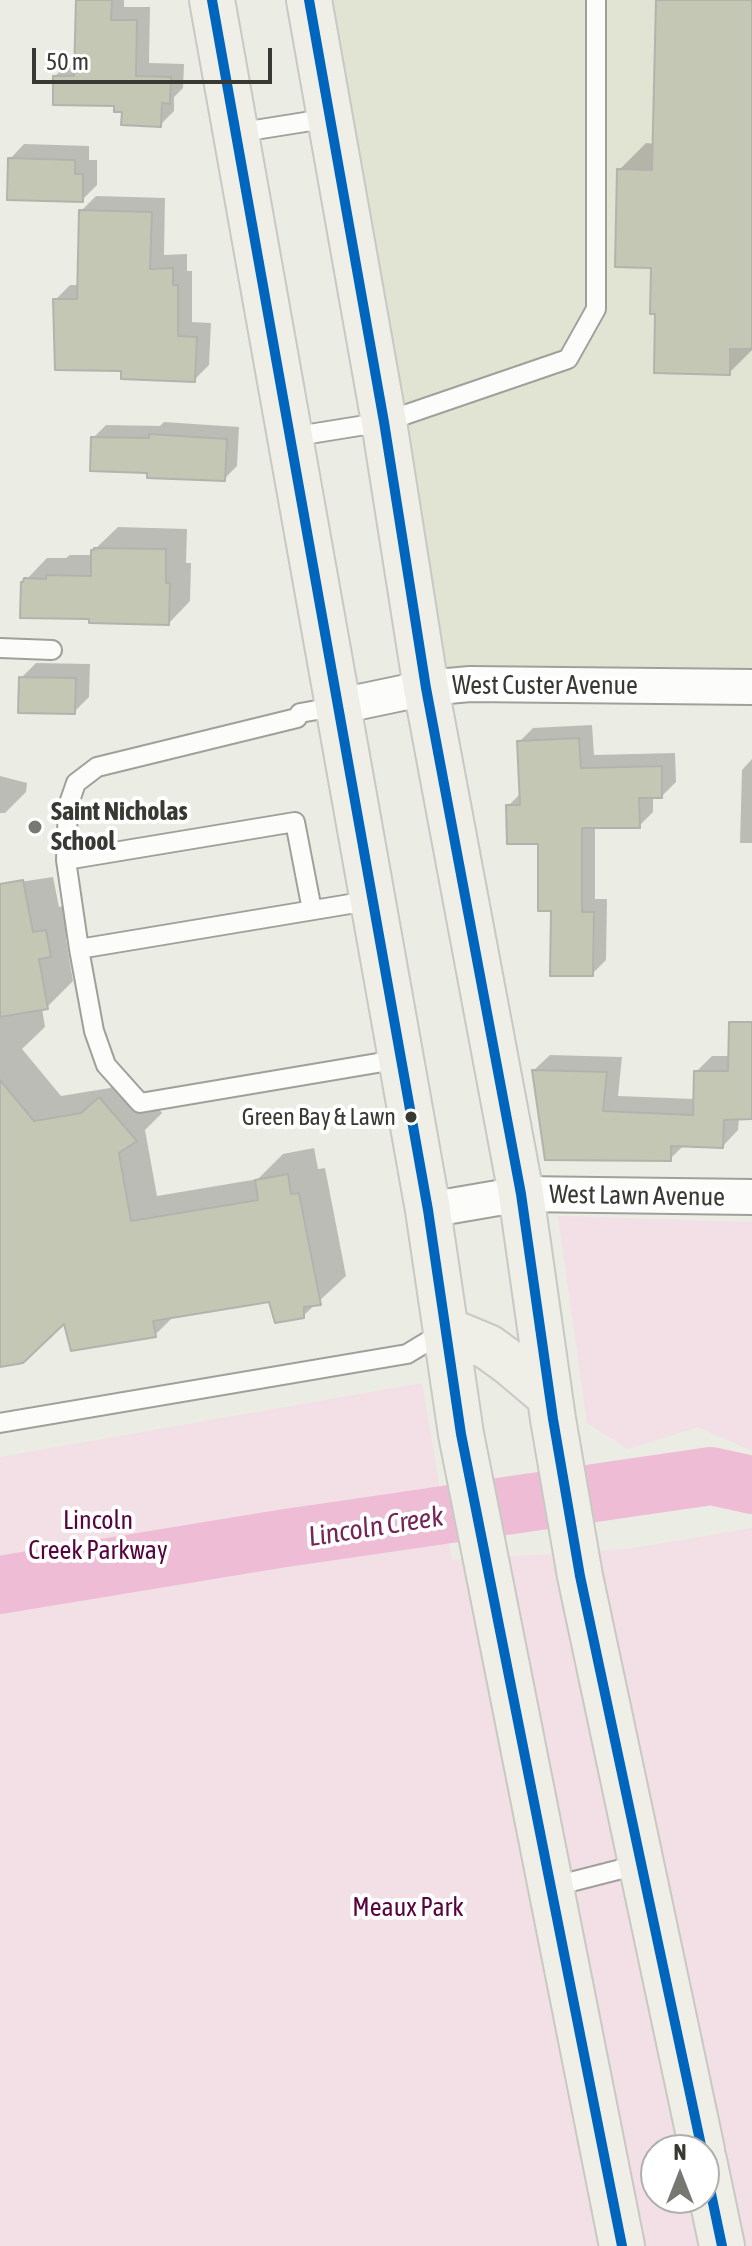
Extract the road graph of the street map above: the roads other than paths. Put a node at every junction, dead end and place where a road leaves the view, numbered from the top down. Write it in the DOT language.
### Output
graph roads {
  1 [pos="212,0"];
  2 [pos="309,0"];
  3 [pos="596,0"];
  4 [pos="330,118"];
  5 [pos="236,133"];
  6 [pos="384,422"];
  7 [pos="291,437"];
  8 [pos="0,648"];
  9 [pos="52,650"];
  10 [pos="752,687"];
  11 [pos="426,688"];
  12 [pos="340,706"];
  13 [pos="66,860"];
  14 [pos="374,900"];
  15 [pos="312,910"];
  16 [pos="79,949"];
  17 [pos="402,1058"];
  18 [pos="521,1194"];
  19 [pos="752,1197"];
  20 [pos="428,1210"];
  21 [pos="447,1330"];
  22 [pos="551,1407"];
  23 [pos="0,1423"];
  24 [pos="641,1864"];
  25 [pos="551,1887"];
  26 [pos="699,2134"];
  27 [pos="715,2214"];
  28 [pos="622,2246"];
  29 [pos="722,2246"];
  1 -- 5 [label="main road"];
  2 -- 4 [label="main road"];
  3 -- 6 [label="lane"];
  4 -- 5 [label="lane"];
  4 -- 6 [label="main road"];
  5 -- 7 [label="main road"];
  6 -- 7 [label="lane"];
  6 -- 11 [label="main road"];
  7 -- 12 [label="main road"];
  8 -- 9 [label="lane"];
  10 -- 11 [label="street, West Custer Avenue"];
  11 -- 12 [label="street, West Custer Avenue"];
  11 -- 18 [label="main road"];
  12 -- 13 [label="lane"];
  12 -- 14 [label="main road"];
  13 -- 15 [label="lane"];
  13 -- 16 [label="lane"];
  14 -- 15 [label="lane"];
  14 -- 17 [label="main road"];
  15 -- 16 [label="lane"];
  16 -- 17 [label="lane"];
  17 -- 20 [label="main road"];
  18 -- 19 [label="street, West Lawn Avenue"];
  18 -- 20 [label="street, West Lawn Avenue"];
  18 -- 22 [label="main road"];
  20 -- 21 [label="main road"];
  21 -- 22 [label="main road"];
  21 -- 23 [label="lane"];
  21 -- 25 [label="main road"];
  22 -- 24 [label="main road"];
  24 -- 25 [label="lane"];
  24 -- 26 [label="main road"];
  25 -- 28 [label="main road"];
  27 -- 29 [label="main road"];
}
